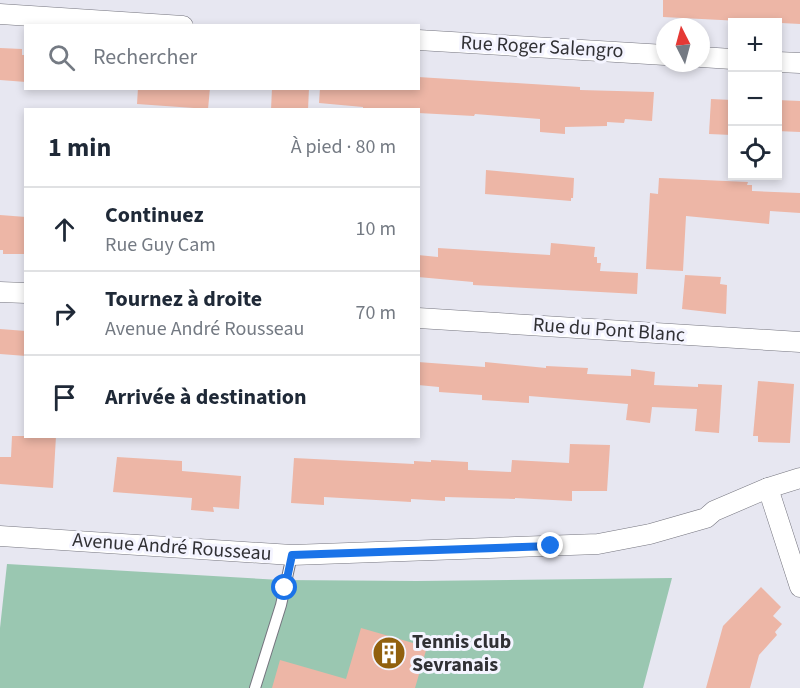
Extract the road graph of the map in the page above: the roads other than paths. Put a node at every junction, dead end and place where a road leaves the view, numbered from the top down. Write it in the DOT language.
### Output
graph roads {
  1 [pos="0,14"];
  2 [pos="152,24"];
  3 [pos="420,40"];
  4 [pos="656,54"];
  5 [pos="710,58"];
  6 [pos="728,59"];
  7 [pos="782,62"];
  8 [pos="800,63"];
  9 [pos="0,292"];
  10 [pos="24,294"];
  11 [pos="420,318"];
  12 [pos="800,342"];
  13 [pos="800,478"];
  14 [pos="768,488"];
  15 [pos="0,536"];
  16 [pos="292,555"];
  17 [pos="800,587"];
  18 [pos="255,688"];
  1 -- 2 [label="street"];
  3 -- 4 [label="street, Rue Roger Salengro"];
  5 -- 6 [label="street"];
  7 -- 8 [label="street"];
  9 -- 10 [label="street"];
  11 -- 12 [label="street, Rue du Pont Blanc"];
  13 -- 14 [label="street, Avenue André Rousseau"];
  14 -- 16 [label="street, Avenue André Rousseau"];
  14 -- 17 [label="street"];
  15 -- 16 [label="street, Avenue André Rousseau"];
  16 -- 18 [label="lane"];
}
